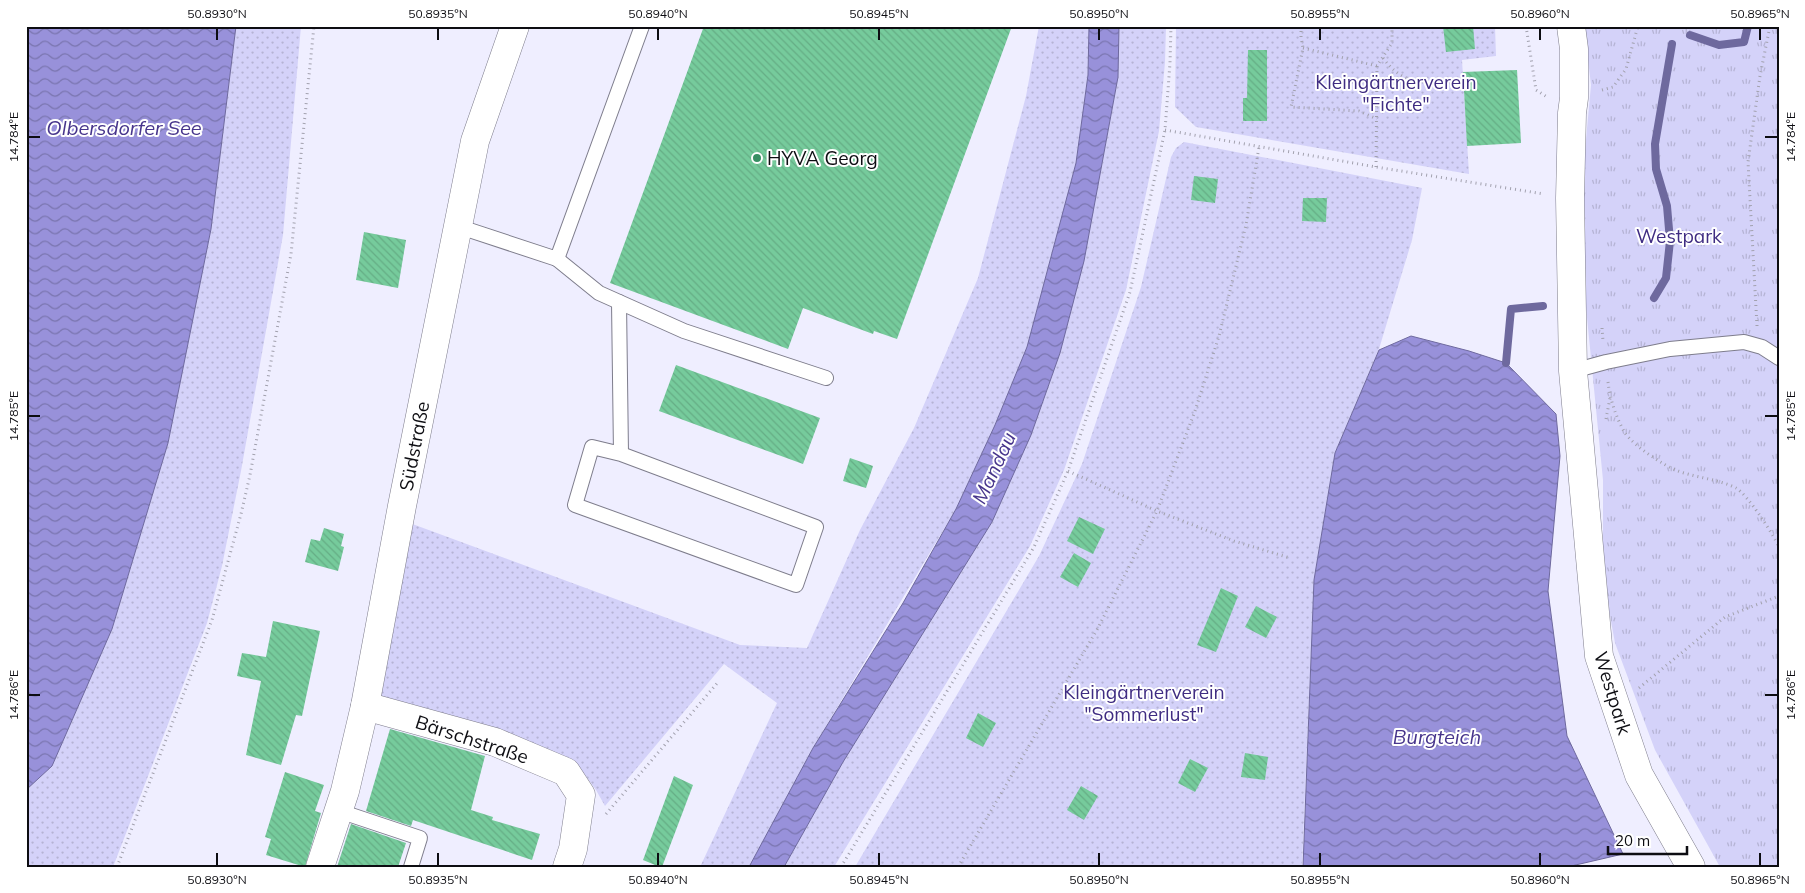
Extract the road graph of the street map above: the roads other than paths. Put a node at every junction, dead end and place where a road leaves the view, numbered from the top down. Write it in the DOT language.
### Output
graph roads {
  1 [pos="515,26"];
  2 [pos="642,26"];
  3 [pos="1571,26"];
  4 [pos="457,226"];
  5 [pos="557,259"];
  6 [pos="618,302"];
  7 [pos="1779,358"];
  8 [pos="1573,371"];
  9 [pos="826,378"];
  10 [pos="621,454"];
  11 [pos="366,706"];
  12 [pos="339,811"];
  13 [pos="320,867"];
  14 [pos="411,867"];
  15 [pos="567,867"];
  16 [pos="1691,867"];
  1 -- 4 [label="street, Südstraße"];
  2 -- 5 [label="lane"];
  3 -- 8 [label="street, Westpark"];
  4 -- 5 [label="lane"];
  4 -- 11 [label="street, Südstraße"];
  5 -- 6 [label="lane"];
  6 -- 9 [label="lane"];
  6 -- 10 [label="lane"];
  7 -- 8 [label="lane"];
  8 -- 16 [label="street, Westpark"];
  10 -- 10 [label="lane"];
  11 -- 12 [label="street, Südstraße"];
  11 -- 15 [label="street, Bärschstraße"];
  12 -- 13 [label="street, Südstraße"];
  12 -- 14 [label="lane"];
}
